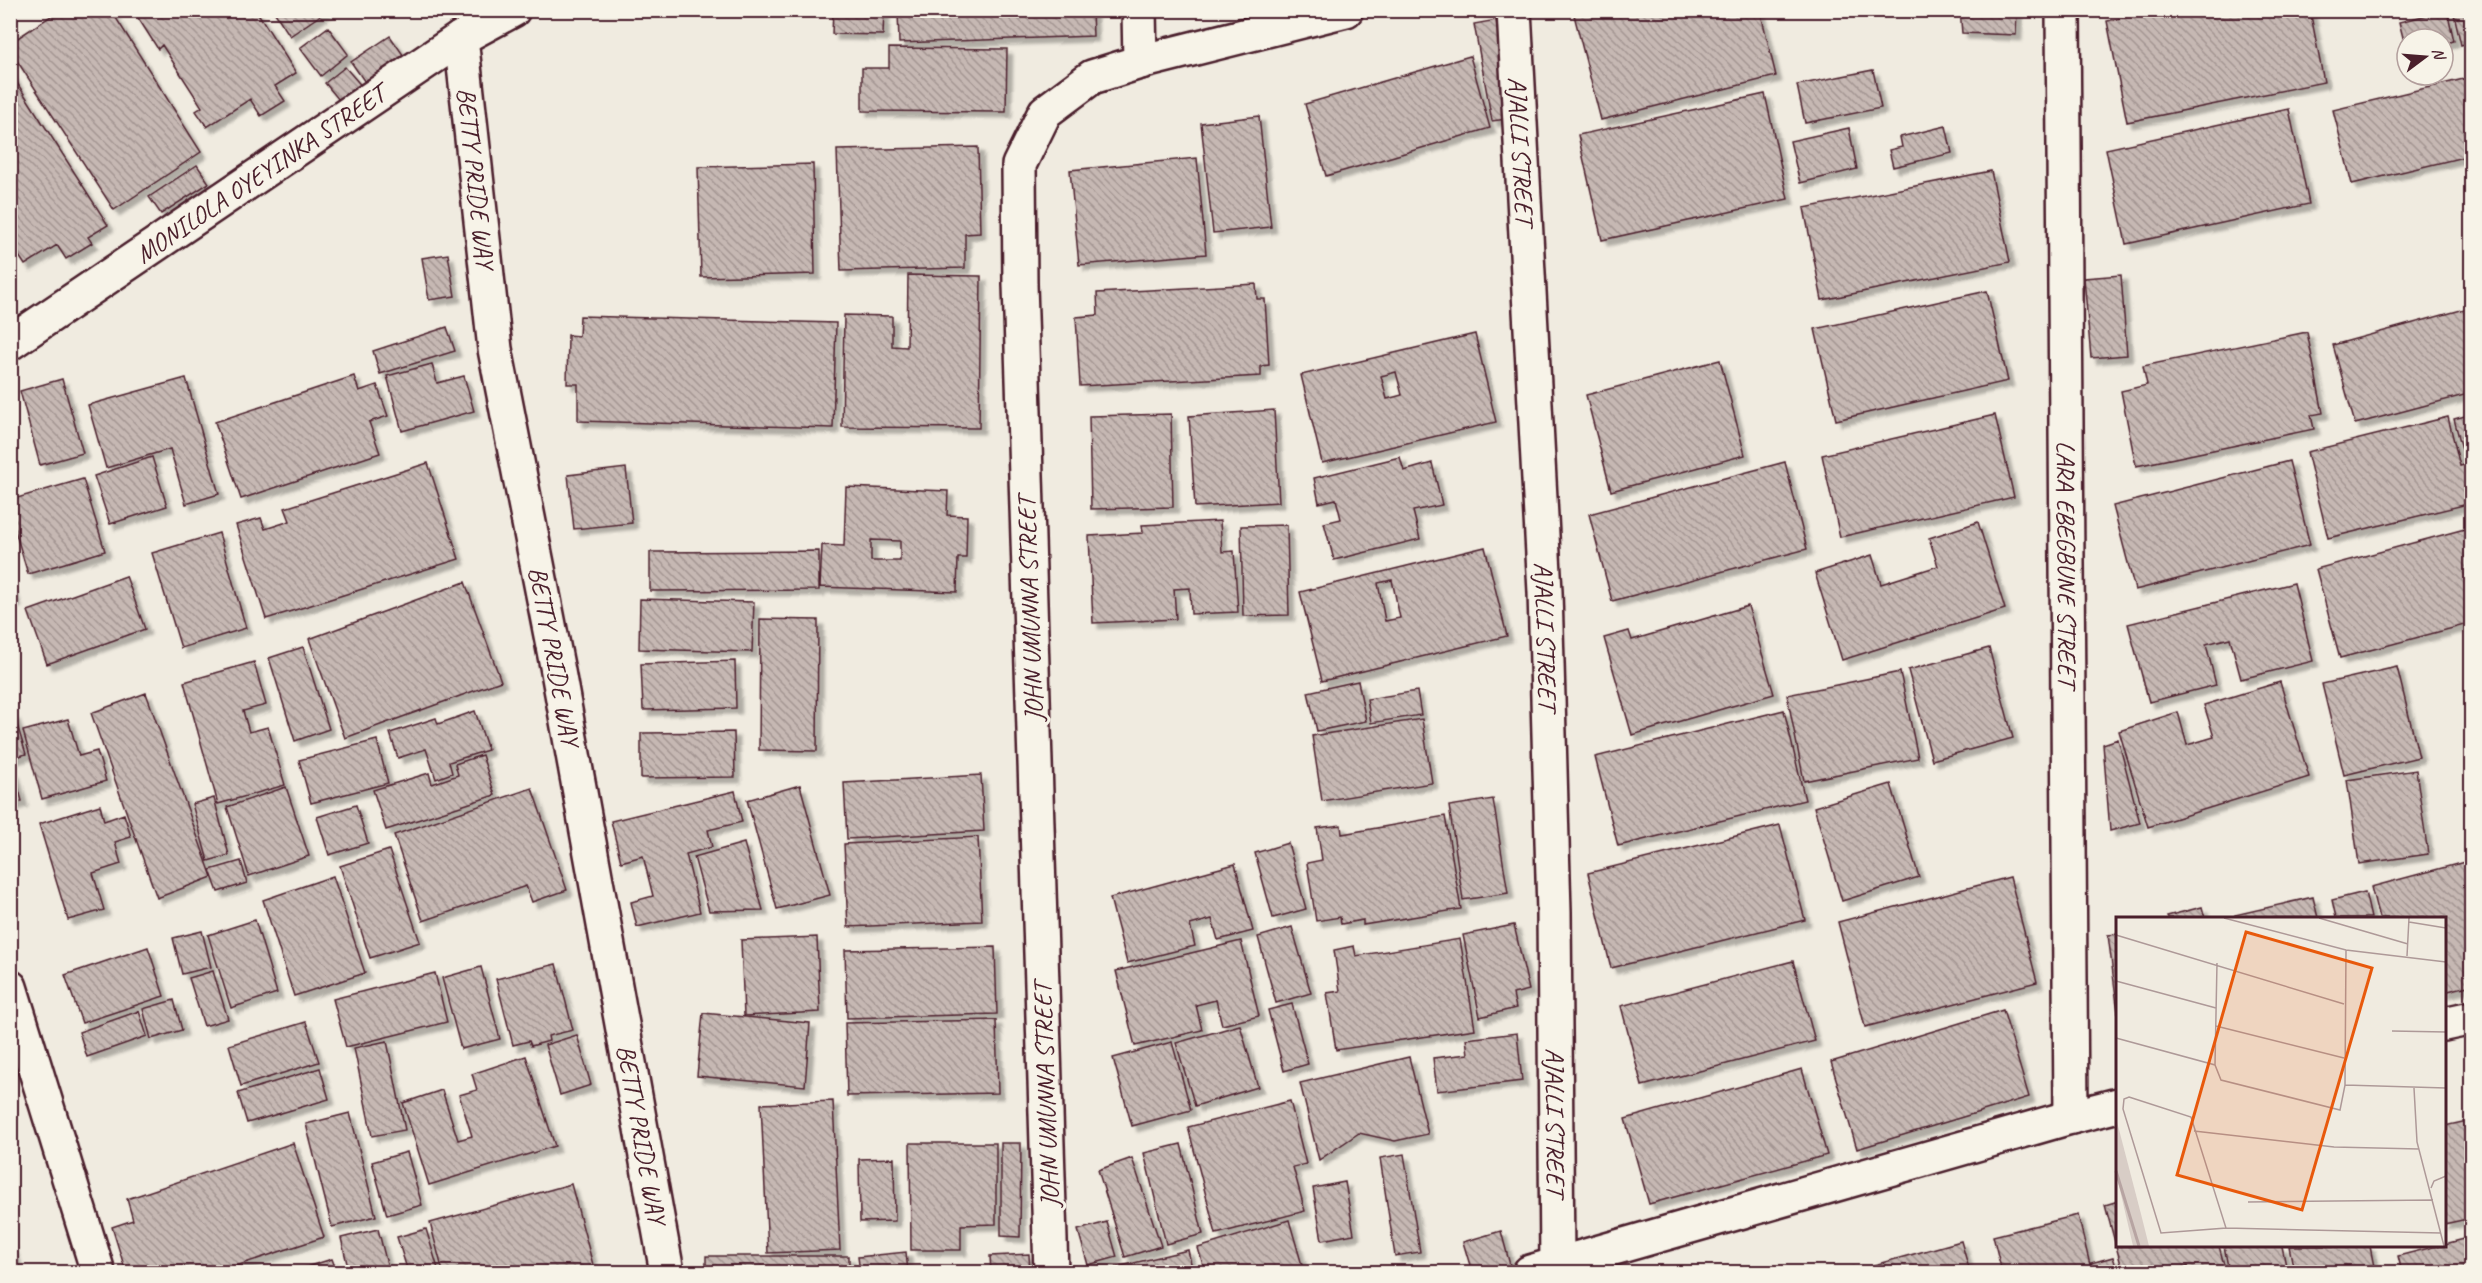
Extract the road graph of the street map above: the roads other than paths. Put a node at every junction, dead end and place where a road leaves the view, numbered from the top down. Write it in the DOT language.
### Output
graph roads {
  1 [pos="513,10"];
  2 [pos="1139,10"];
  3 [pos="1346,10"];
  4 [pos="1514,10"];
  5 [pos="2062,10"];
  6 [pos="461,38"];
  7 [pos="1140,62"];
  8 [pos="10,343"];
  9 [pos="10,987"];
  10 [pos="2472,1018"];
  11 [pos="2446,1024"];
  12 [pos="2116,1105"];
  13 [pos="2071,1116"];
  14 [pos="1544,1268"];
  15 [pos="98,1272"];
  16 [pos="667,1272"];
  17 [pos="1051,1272"];
  1 -- 6 [label="street, MONILOLA OYEYINKA STREET"];
  2 -- 7 [label="street"];
  3 -- 7 [label="street, JOHN UMUNNA STREET"];
  4 -- 14 [label="street, AJALLI STREET"];
  5 -- 13 [label="street, LARA EBEGBUNE STREET"];
  6 -- 8 [label="street, MONILOLA OYEYINKA STREET"];
  6 -- 16 [label="street, BETTY PRIDE WAY"];
  7 -- 17 [label="street, JOHN UMUNNA STREET"];
  9 -- 15 [label="street"];
  10 -- 11 [label="street"];
  12 -- 13 [label="street"];
  13 -- 14 [label="street"];
}
